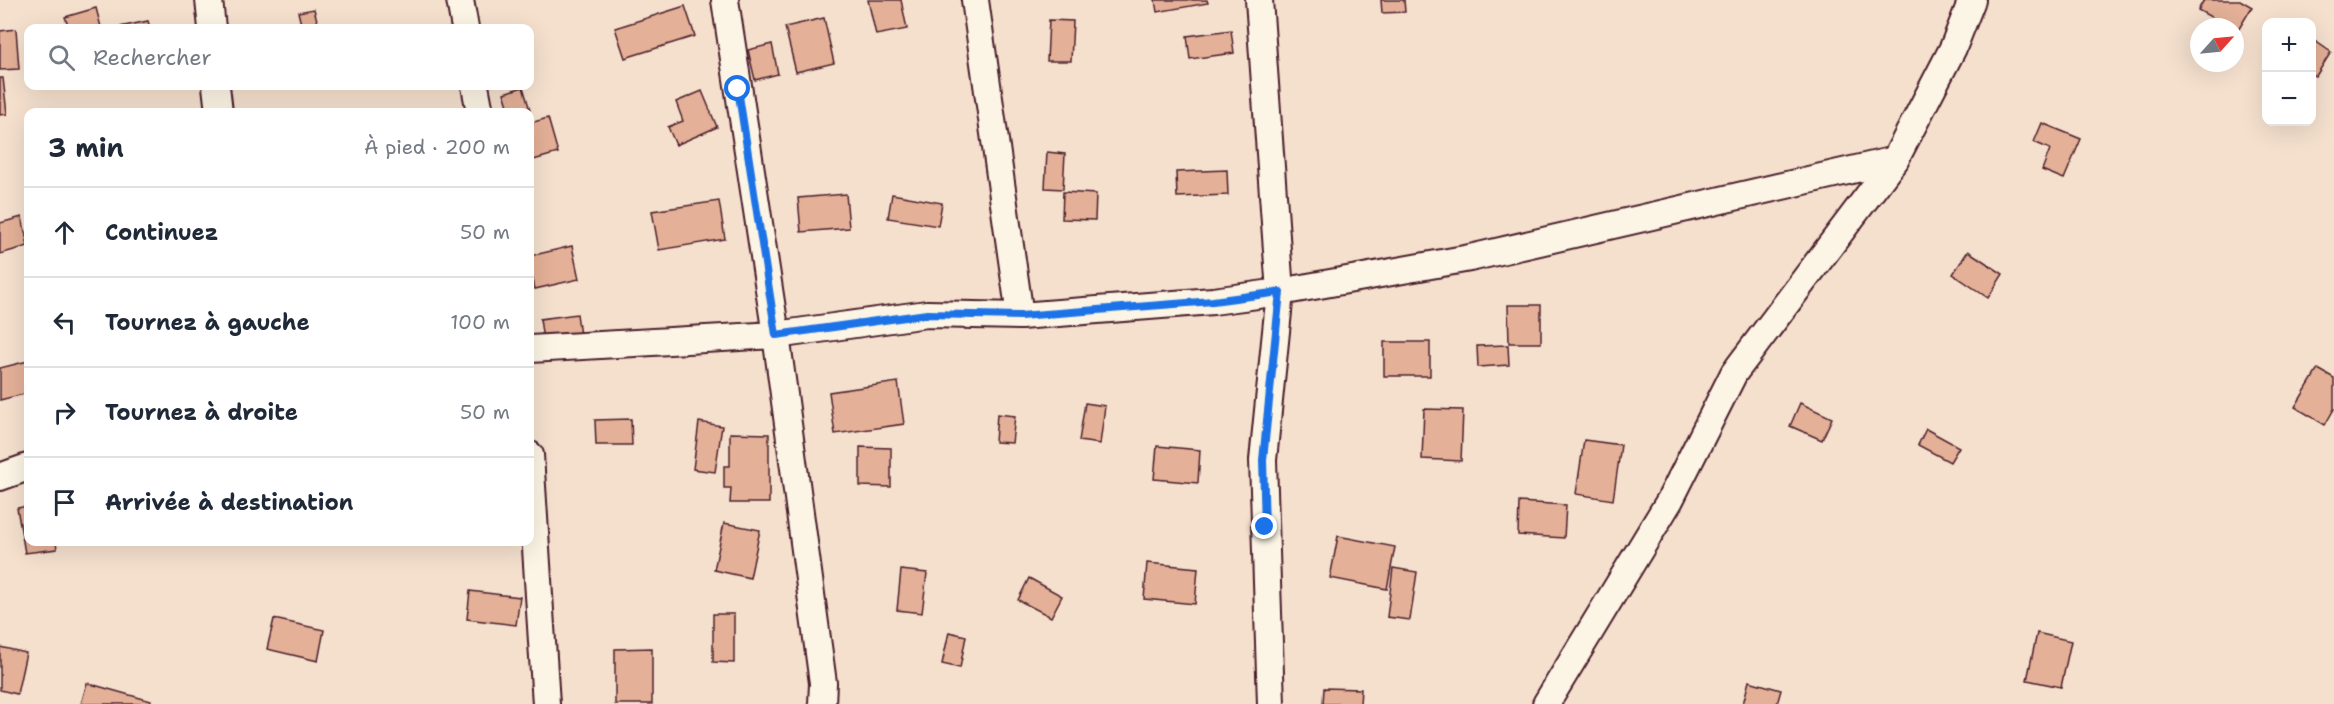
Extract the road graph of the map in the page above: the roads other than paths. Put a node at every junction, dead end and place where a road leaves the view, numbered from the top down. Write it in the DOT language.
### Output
graph roads {
  1 [pos="209,0"];
  2 [pos="460,0"];
  3 [pos="725,0"];
  4 [pos="975,0"];
  5 [pos="1259,0"];
  6 [pos="1972,0"];
  7 [pos="212,24"];
  8 [pos="464,24"];
  9 [pos="216,90"];
  10 [pos="476,90"];
  11 [pos="219,108"];
  12 [pos="479,108"];
  13 [pos="1895,160"];
  14 [pos="1280,292"];
  15 [pos="1020,316"];
  16 [pos="776,335"];
  17 [pos="534,349"];
  18 [pos="24,469"];
  19 [pos="0,477"];
  20 [pos="534,517"];
  21 [pos="546,704"];
  22 [pos="822,704"];
  23 [pos="1271,704"];
  24 [pos="1546,704"];
  1 -- 7 [label="street"];
  2 -- 8 [label="street"];
  3 -- 16 [label="street"];
  4 -- 15 [label="street"];
  5 -- 14 [label="street"];
  6 -- 13 [label="street"];
  9 -- 11 [label="street"];
  10 -- 12 [label="street"];
  13 -- 14 [label="street"];
  13 -- 24 [label="street"];
  14 -- 15 [label="street"];
  14 -- 23 [label="street"];
  15 -- 16 [label="street"];
  16 -- 17 [label="street"];
  16 -- 22 [label="street"];
  18 -- 19 [label="street"];
  20 -- 21 [label="street"];
}
